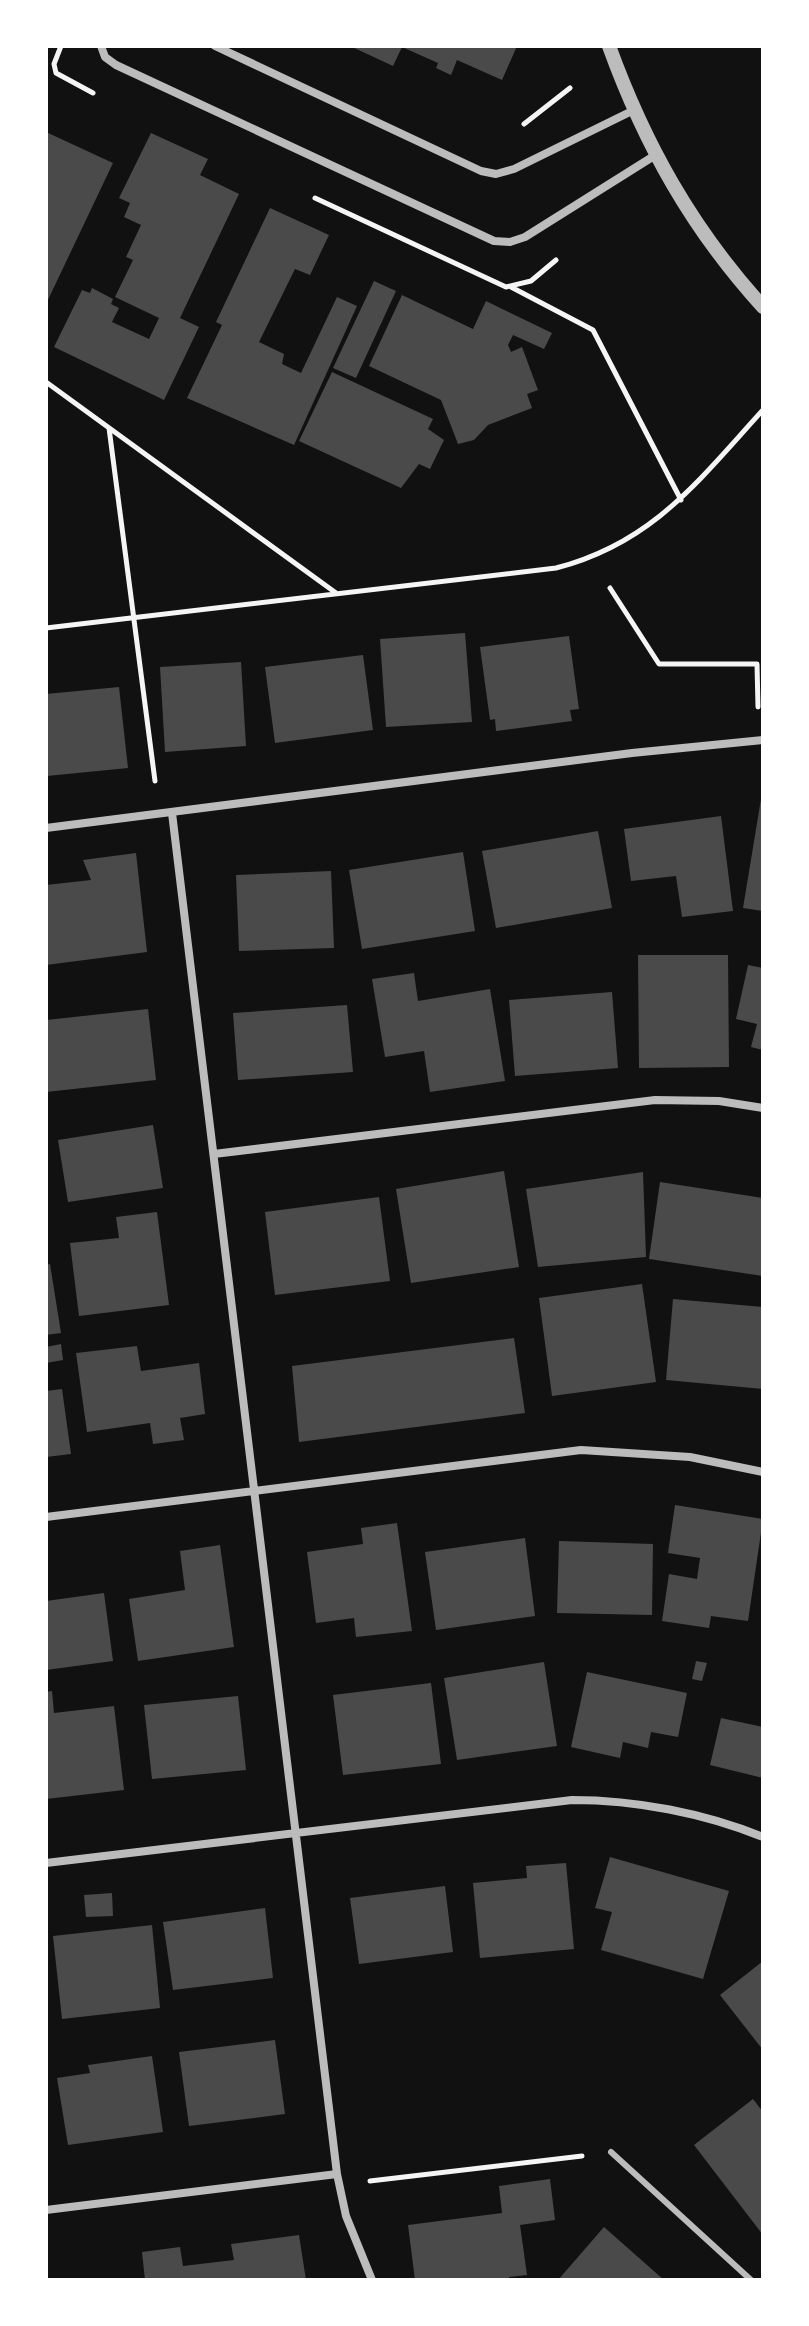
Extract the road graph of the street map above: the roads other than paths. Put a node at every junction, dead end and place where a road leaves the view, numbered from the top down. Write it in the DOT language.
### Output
graph roads {
  1 [pos="101,46"];
  2 [pos="215,46"];
  3 [pos="609,46"];
  4 [pos="632,111"];
  5 [pos="654,156"];
  6 [pos="763,307"];
  7 [pos="763,740"];
  8 [pos="172,813"];
  9 [pos="46,828"];
  10 [pos="763,1108"];
  11 [pos="214,1154"];
  12 [pos="763,1472"];
  13 [pos="255,1492"];
  14 [pos="46,1517"];
  15 [pos="298,1833"];
  16 [pos="763,1837"];
  17 [pos="46,1863"];
  18 [pos="611,2152"];
  19 [pos="337,2174"];
  20 [pos="46,2210"];
  21 [pos="372,2280"];
  22 [pos="751,2280"];
  1 -- 5 [label="street"];
  2 -- 4 [label="street"];
  3 -- 4 [label="street"];
  4 -- 5 [label="street"];
  5 -- 6 [label="street"];
  7 -- 8 [label="street"];
  8 -- 9 [label="street"];
  8 -- 11 [label="street"];
  10 -- 11 [label="street"];
  11 -- 13 [label="street"];
  12 -- 13 [label="street"];
  13 -- 14 [label="street"];
  13 -- 15 [label="street"];
  15 -- 16 [label="street"];
  15 -- 17 [label="street"];
  15 -- 19 [label="street"];
  18 -- 22 [label="lane"];
  19 -- 20 [label="street"];
  19 -- 21 [label="street"];
}
